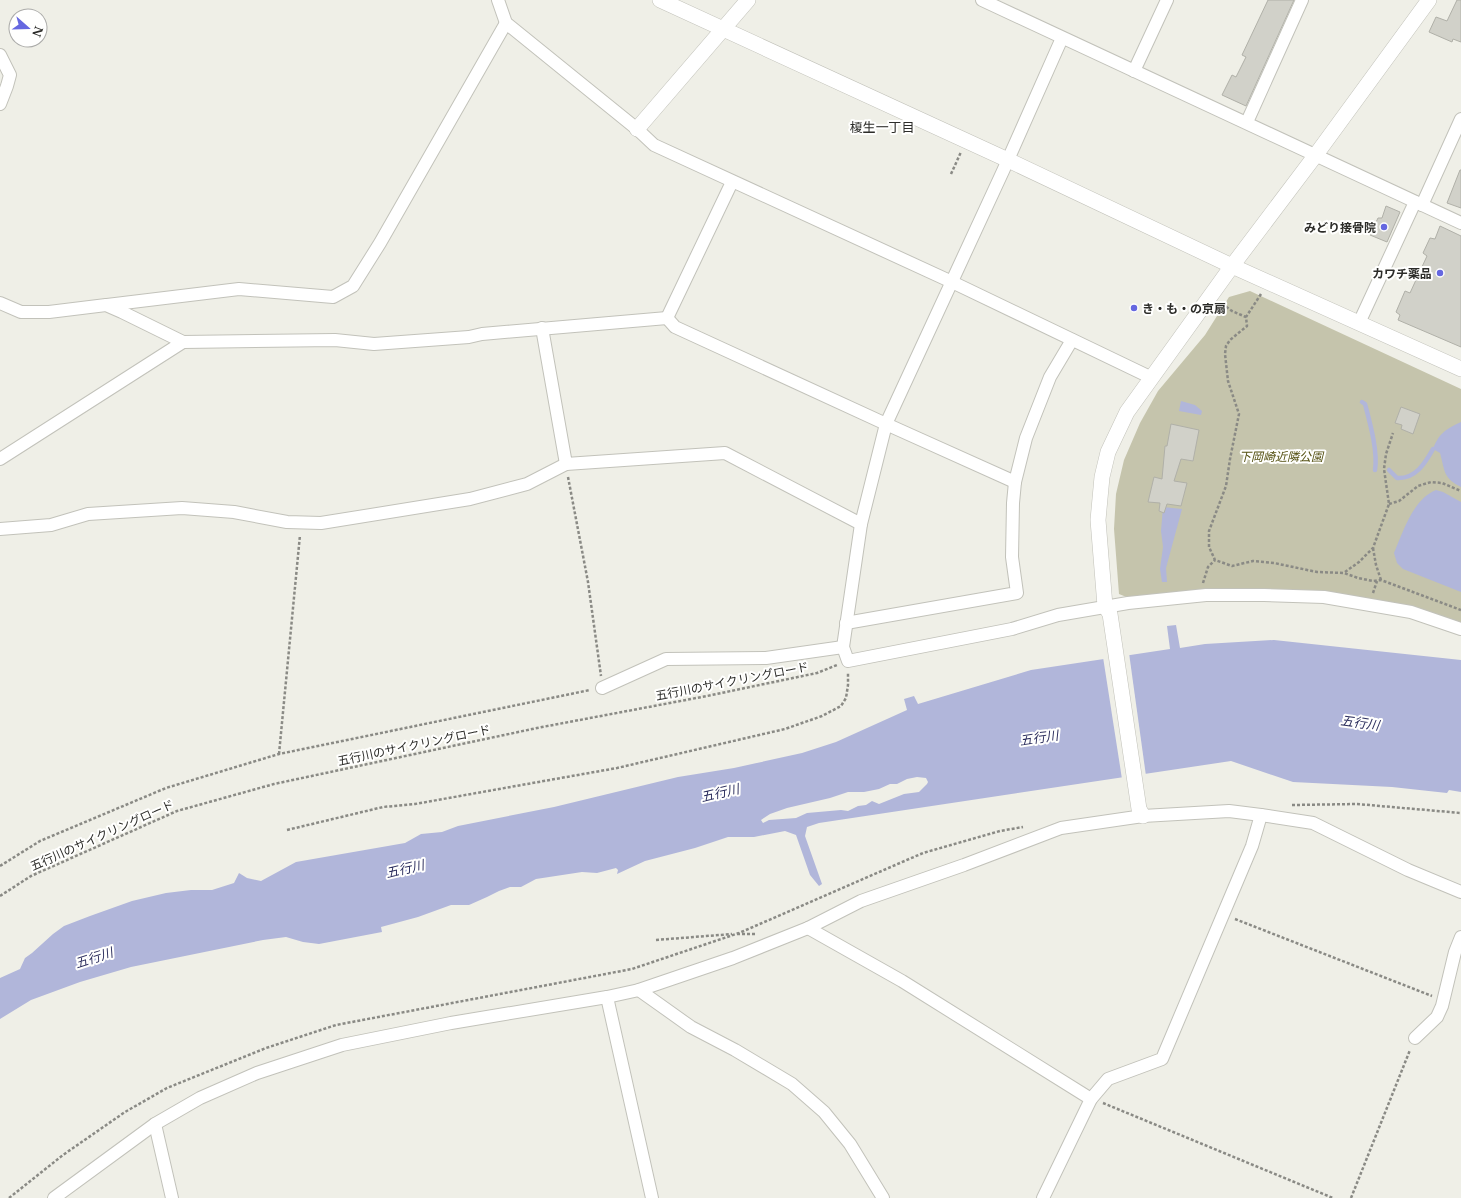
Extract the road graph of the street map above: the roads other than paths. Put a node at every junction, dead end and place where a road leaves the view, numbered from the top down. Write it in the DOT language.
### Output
graph roads {
  1 [pos="498,0"];
  2 [pos="660,0"];
  3 [pos="748,0"];
  4 [pos="982,0"];
  5 [pos="1167,0"];
  6 [pos="1302,0"];
  7 [pos="1429,0"];
  8 [pos="1003,4"];
  9 [pos="506,23"];
  10 [pos="723,30"];
  11 [pos="1062,38"];
  12 [pos="0,55"];
  13 [pos="1134,71"];
  14 [pos="0,104"];
  15 [pos="1461,119"];
  16 [pos="1246,122"];
  17 [pos="637,129"];
  18 [pos="1315,156"];
  19 [pos="1008,160"];
  20 [pos="732,182"];
  21 [pos="1418,203"];
  22 [pos="1461,223"];
  23 [pos="1232,266"];
  24 [pos="952,282"];
  25 [pos="0,303"];
  26 [pos="106,305"];
  27 [pos="668,318"];
  28 [pos="1359,323"];
  29 [pos="542,328"];
  30 [pos="1072,340"];
  31 [pos="183,342"];
  32 [pos="1461,369"];
  33 [pos="1152,378"];
  34 [pos="886,424"];
  35 [pos="0,459"];
  36 [pos="566,464"];
  37 [pos="1016,482"];
  38 [pos="861,524"];
  39 [pos="0,529"];
  40 [pos="1107,610"];
  41 [pos="846,622"];
  42 [pos="1461,629"];
  43 [pos="843,646"];
  44 [pos="602,688"];
  45 [pos="1141,813"];
  46 [pos="1261,815"];
  47 [pos="1461,892"];
  48 [pos="808,928"];
  49 [pos="1461,937"];
  50 [pos="639,990"];
  51 [pos="607,997"];
  52 [pos="1415,1038"];
  53 [pos="1091,1099"];
  54 [pos="155,1124"];
  55 [pos="54,1198"];
  56 [pos="172,1198"];
  57 [pos="652,1198"];
  58 [pos="883,1198"];
  59 [pos="1043,1198"];
  1 -- 9 [label="street"];
  2 -- 10 [label="street"];
  3 -- 10 [label="street"];
  4 -- 8 [label="street"];
  5 -- 13 [label="street"];
  6 -- 16 [label="street"];
  7 -- 18 [label="street"];
  8 -- 11 [label="street"];
  9 -- 17 [label="street"];
  9 -- 26 [label="street"];
  10 -- 17 [label="street"];
  10 -- 19 [label="street"];
  11 -- 13 [label="street"];
  11 -- 19 [label="street"];
  12 -- 14 [label="street"];
  13 -- 16 [label="street"];
  15 -- 21 [label="street"];
  16 -- 18 [label="street"];
  17 -- 20 [label="street"];
  18 -- 21 [label="street"];
  18 -- 23 [label="street"];
  19 -- 23 [label="street"];
  19 -- 24 [label="street"];
  20 -- 24 [label="street"];
  20 -- 27 [label="street"];
  21 -- 22 [label="street"];
  21 -- 28 [label="street"];
  23 -- 28 [label="street"];
  23 -- 33 [label="street"];
  24 -- 30 [label="street"];
  24 -- 34 [label="street"];
  25 -- 26 [label="street"];
  26 -- 31 [label="street"];
  27 -- 29 [label="street"];
  27 -- 34 [label="street"];
  28 -- 32 [label="street"];
  29 -- 31 [label="street"];
  29 -- 36 [label="street"];
  30 -- 33 [label="street"];
  30 -- 37 [label="street"];
  31 -- 35 [label="street"];
  33 -- 40 [label="street"];
  34 -- 37 [label="street"];
  34 -- 38 [label="street"];
  36 -- 38 [label="street"];
  36 -- 39 [label="street"];
  37 -- 41 [label="street"];
  38 -- 41 [label="street"];
  40 -- 42 [label="street"];
  40 -- 43 [label="street"];
  40 -- 45 [label="street"];
  41 -- 43 [label="street"];
  43 -- 44 [label="street"];
  45 -- 46 [label="street"];
  45 -- 48 [label="street"];
  46 -- 47 [label="street"];
  46 -- 53 [label="street"];
  48 -- 50 [label="street"];
  48 -- 53 [label="street"];
  49 -- 52 [label="street"];
  50 -- 51 [label="street"];
  50 -- 58 [label="street"];
  51 -- 54 [label="street"];
  51 -- 57 [label="street"];
  53 -- 59 [label="street"];
  54 -- 55 [label="street"];
  54 -- 56 [label="street"];
}
